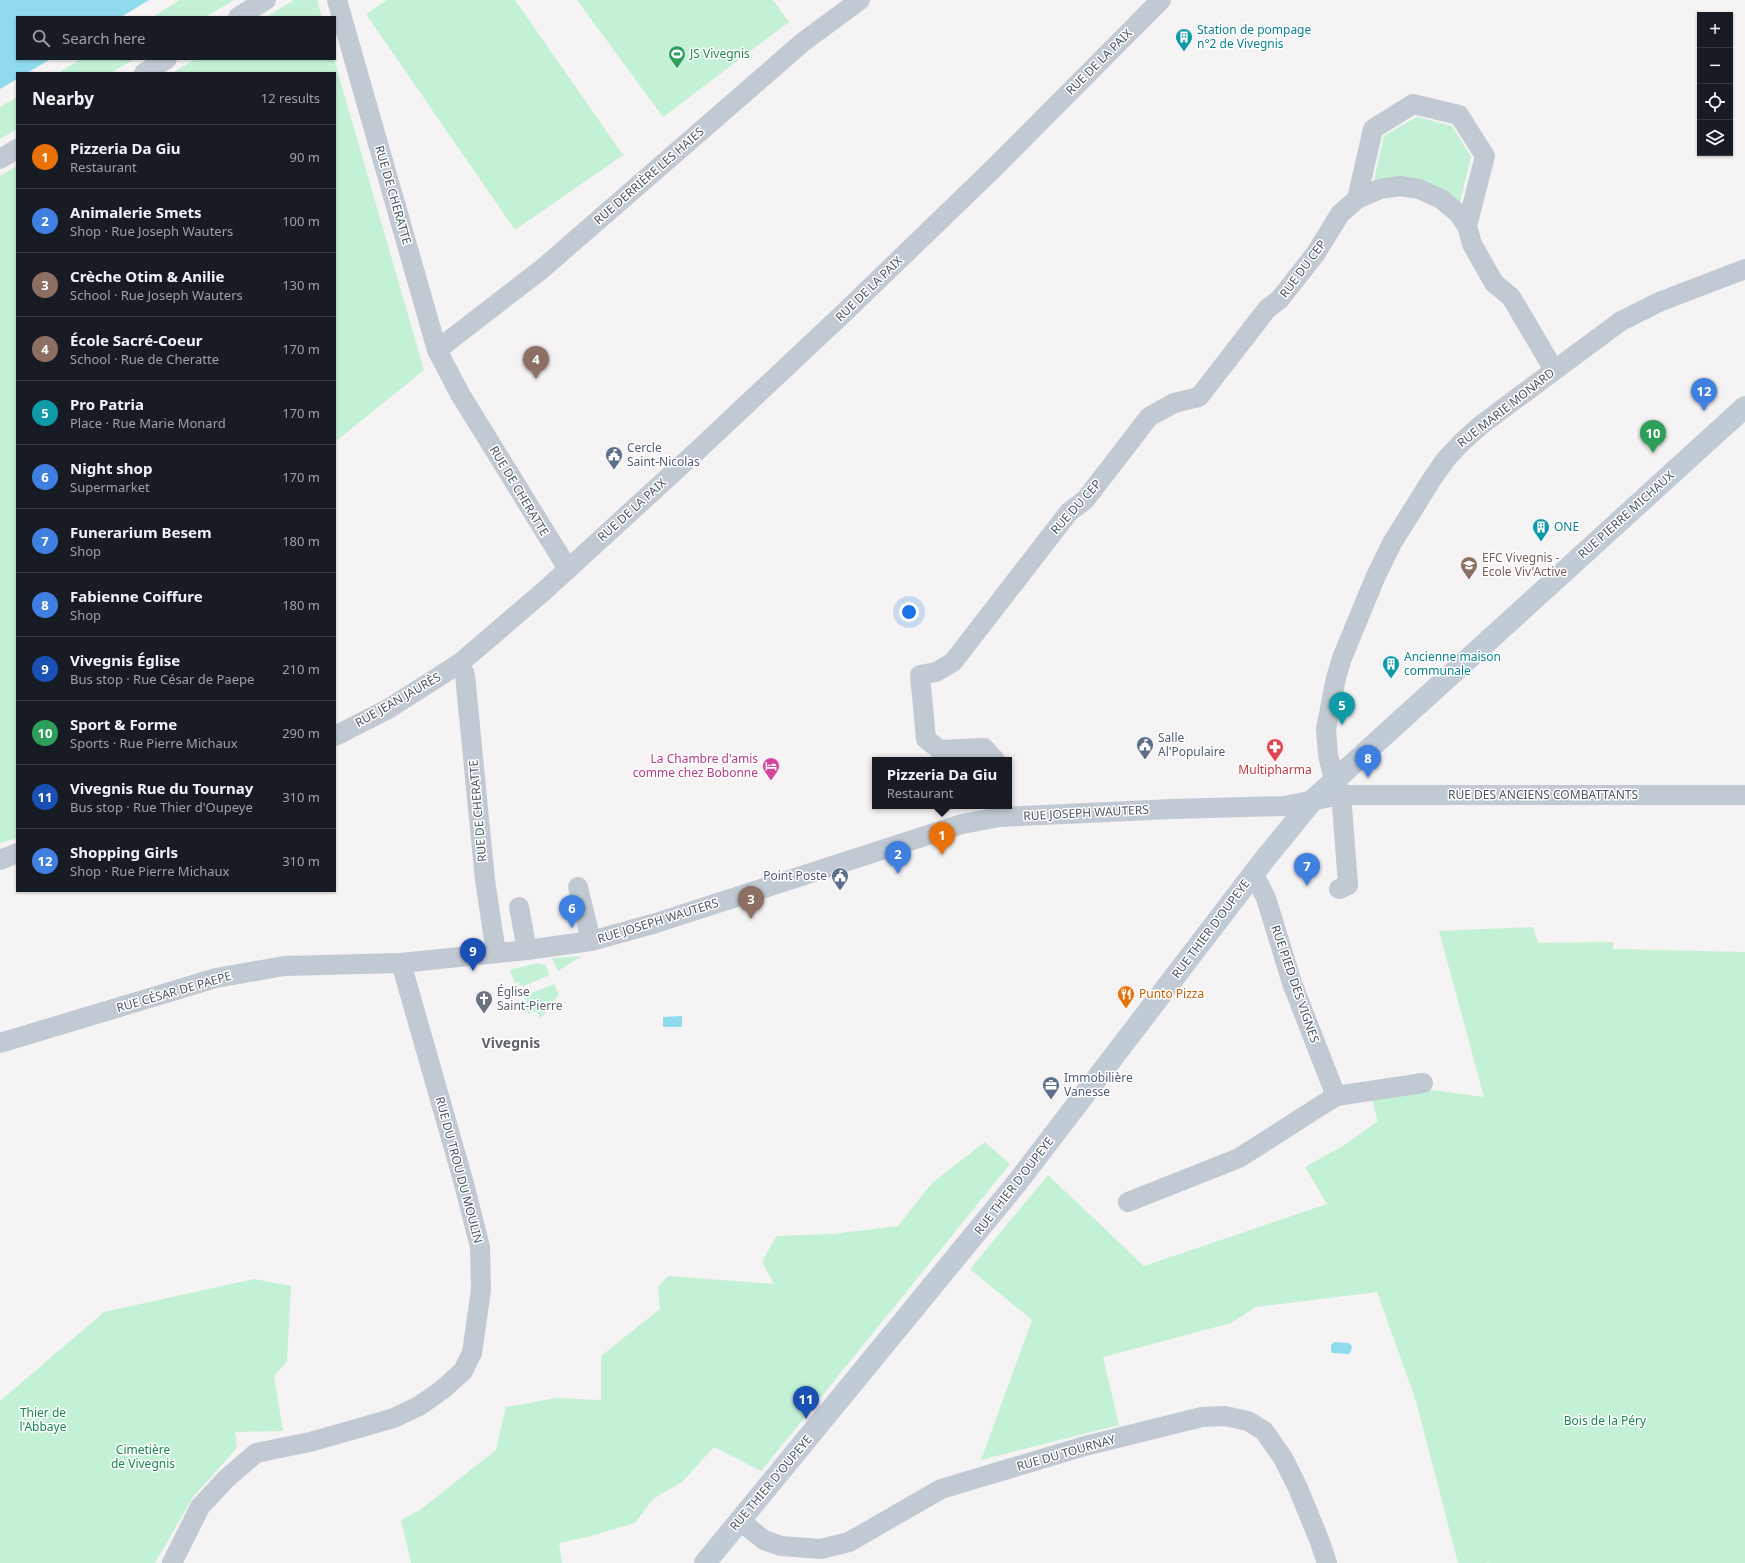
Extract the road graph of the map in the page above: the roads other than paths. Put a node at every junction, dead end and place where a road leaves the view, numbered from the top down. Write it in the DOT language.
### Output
graph roads {
  1 [pos="266,0"];
  2 [pos="337,0"];
  3 [pos="860,0"];
  4 [pos="1161,0"];
  5 [pos="240,16"];
  6 [pos="166,60"];
  7 [pos="146,72"];
  8 [pos="16,150"];
  9 [pos="0,159"];
  10 [pos="1356,199"];
  11 [pos="1467,226"];
  12 [pos="1745,269"];
  13 [pos="437,350"];
  14 [pos="1554,370"];
  15 [pos="1745,407"];
  16 [pos="568,569"];
  17 [pos="460,663"];
  18 [pos="336,735"];
  19 [pos="992,757"];
  20 [pos="1338,787"];
  21 [pos="1745,795"];
  22 [pos="1312,800"];
  23 [pos="1000,812"];
  24 [pos="16,853"];
  25 [pos="0,860"];
  26 [pos="1254,873"];
  27 [pos="578,887"];
  28 [pos="1339,889"];
  29 [pos="519,907"];
  30 [pos="591,941"];
  31 [pos="527,950"];
  32 [pos="496,953"];
  33 [pos="401,963"];
  34 [pos="0,1043"];
  35 [pos="1423,1082"];
  36 [pos="1336,1096"];
  37 [pos="1128,1202"];
  38 [pos="740,1521"];
  39 [pos="172,1563"];
  40 [pos="705,1563"];
  41 [pos="1327,1563"];
  1 -- 5 [label="street"];
  2 -- 13 [label="street, RUE DE CHERATTE"];
  3 -- 13 [label="street, RUE DERRIÈRE LES HAIES"];
  4 -- 16 [label="street, RUE DE LA PAIX"];
  6 -- 7 [label="street"];
  8 -- 9 [label="street"];
  10 -- 11 [label="street, RUE DU CEP"];
  10 -- 11 [label="street"];
  10 -- 19 [label="street, RUE DU CEP"];
  11 -- 14 [label="street, RUE DU CEP"];
  12 -- 14 [label="street, RUE MARIE MONARD"];
  13 -- 16 [label="street, RUE DE CHERATTE"];
  14 -- 20 [label="street, RUE MARIE MONARD"];
  15 -- 20 [label="main road, RUE PIERRE MICHAUX"];
  16 -- 17 [label="street"];
  17 -- 18 [label="street, RUE JEAN JAURÈS"];
  17 -- 32 [label="street, RUE DE CHERATTE"];
  20 -- 21 [label="street, RUE DES ANCIENS COMBATTANTS"];
  20 -- 22 [label="main road, RUE PIERRE MICHAUX"];
  20 -- 28 [label="street"];
  22 -- 23 [label="street, RUE JOSEPH WAUTERS"];
  22 -- 26 [label="main road, RUE THIER D'OUPEYE"];
  23 -- 30 [label="street, RUE JOSEPH WAUTERS"];
  24 -- 25 [label="street"];
  26 -- 36 [label="street, RUE PIED DES VIGNES"];
  26 -- 38 [label="main road, RUE THIER D'OUPEYE"];
  27 -- 30 [label="street"];
  29 -- 31 [label="street"];
  30 -- 31 [label="street, RUE JOSEPH WAUTERS"];
  31 -- 32 [label="street, RUE JOSEPH WAUTERS"];
  32 -- 33 [label="street, RUE CÉSAR DE PAEPE"];
  33 -- 34 [label="street, RUE CÉSAR DE PAEPE"];
  33 -- 39 [label="street, RUE DU TROU DU MOULIN"];
  35 -- 36 [label="street"];
  36 -- 37 [label="street"];
  38 -- 40 [label="main road, RUE THIER D'OUPEYE"];
  38 -- 41 [label="street, RUE DU TOURNAY"];
}
